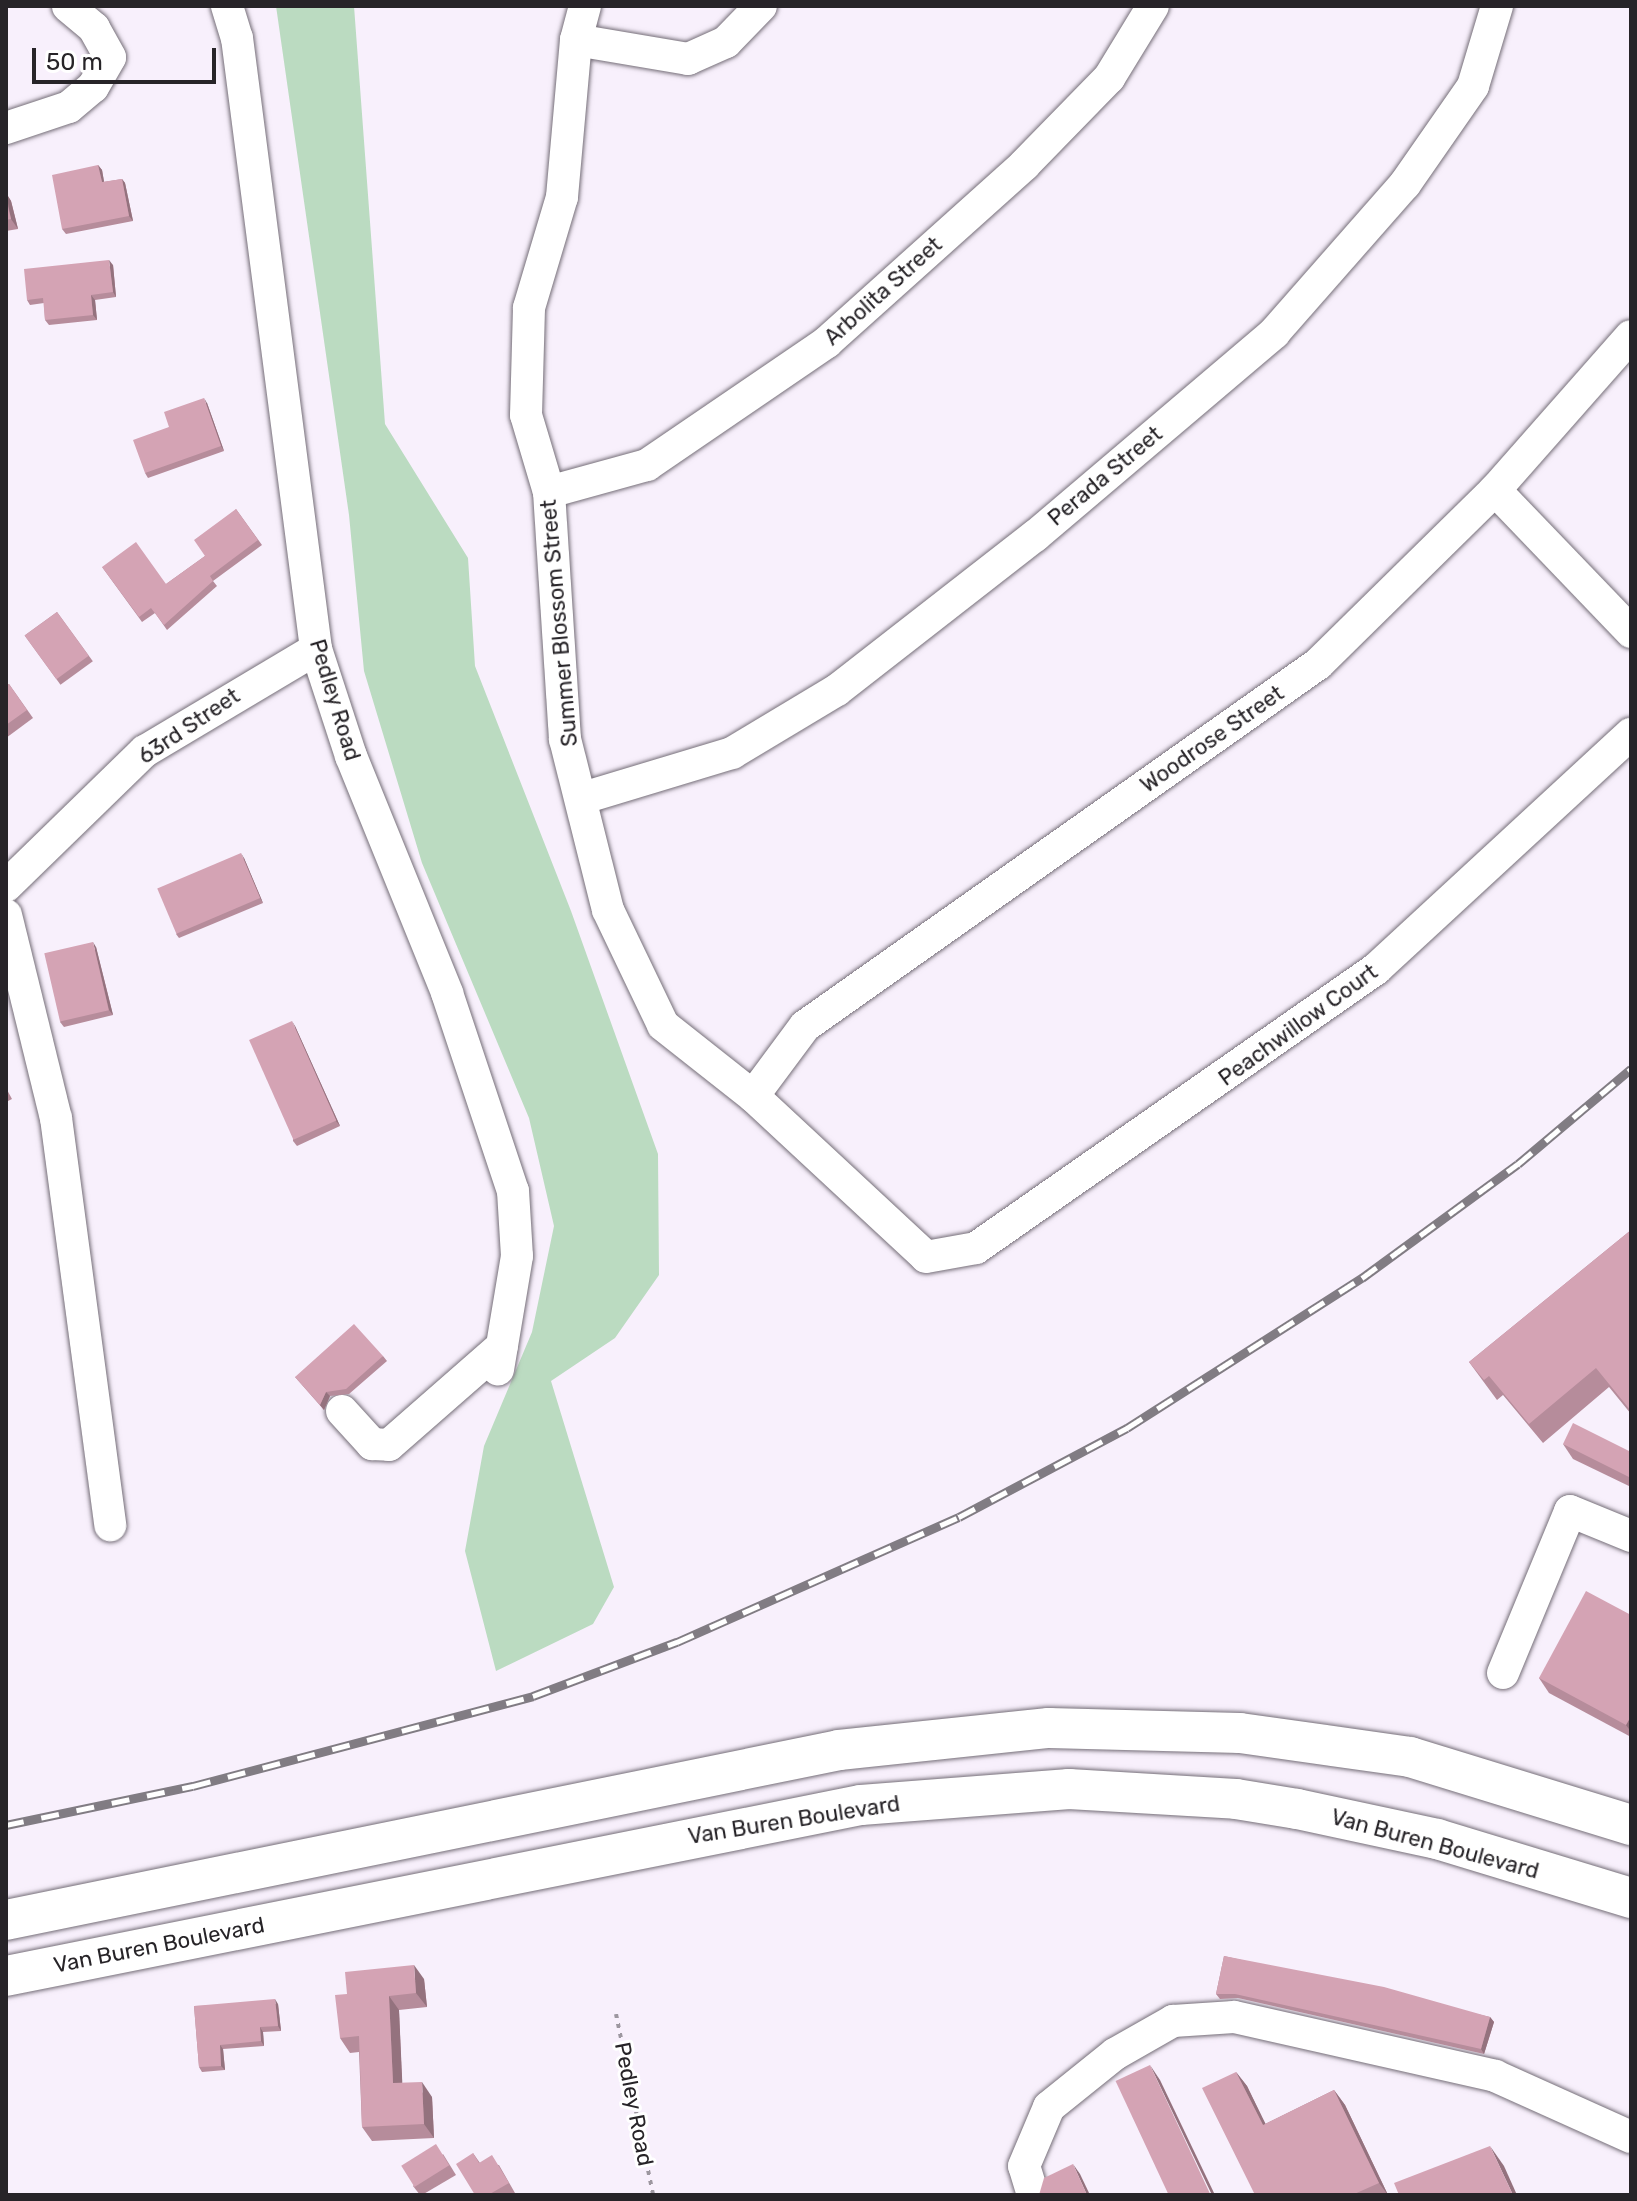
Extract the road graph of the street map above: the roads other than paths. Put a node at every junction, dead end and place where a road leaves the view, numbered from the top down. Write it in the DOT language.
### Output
graph roads {
  1 [pos="68,6"];
  2 [pos="227,6"];
  3 [pos="585,6"];
  4 [pos="761,6"];
  5 [pos="1153,6"];
  6 [pos="1497,6"];
  7 [pos="576,40"];
  8 [pos="6,128"];
  9 [pos="1631,336"];
  10 [pos="1495,490"];
  11 [pos="549,492"];
  12 [pos="1631,632"];
  13 [pos="316,649"];
  14 [pos="1631,734"];
  15 [pos="583,798"];
  16 [pos="6,886"];
  17 [pos="6,915"];
  18 [pos="753,1096"];
  19 [pos="926,1257"];
  20 [pos="342,1411"];
  21 [pos="110,1525"];
  22 [pos="1631,1536"];
  23 [pos="1503,1673"];
  24 [pos="1631,1825"];
  25 [pos="1631,1898"];
  26 [pos="6,1920"];
  27 [pos="6,1976"];
  28 [pos="1631,2137"];
  29 [pos="1033,2195"];
  1 -- 8 [label="street"];
  2 -- 13 [label="street, Pedley Road"];
  3 -- 7 [label="street, Summer Blossom Street"];
  4 -- 7 [label="street"];
  5 -- 11 [label="street, Arbolita Street"];
  6 -- 15 [label="street, Perada Street"];
  7 -- 11 [label="street, Summer Blossom Street"];
  9 -- 10 [label="street, Woodrose Street"];
  10 -- 12 [label="street"];
  10 -- 18 [label="street, Woodrose Street"];
  11 -- 15 [label="street, Summer Blossom Street"];
  13 -- 16 [label="street, 63rd Street"];
  13 -- 20 [label="street, Pedley Road"];
  14 -- 19 [label="street, Peachwillow Court"];
  15 -- 18 [label="street, Summer Blossom Street"];
  17 -- 21 [label="street"];
  18 -- 19 [label="street, Summer Blossom Street"];
  22 -- 23 [label="street"];
  24 -- 26 [label="main road"];
  25 -- 27 [label="main road, Van Buren Boulevard"];
  28 -- 29 [label="street"];
}
